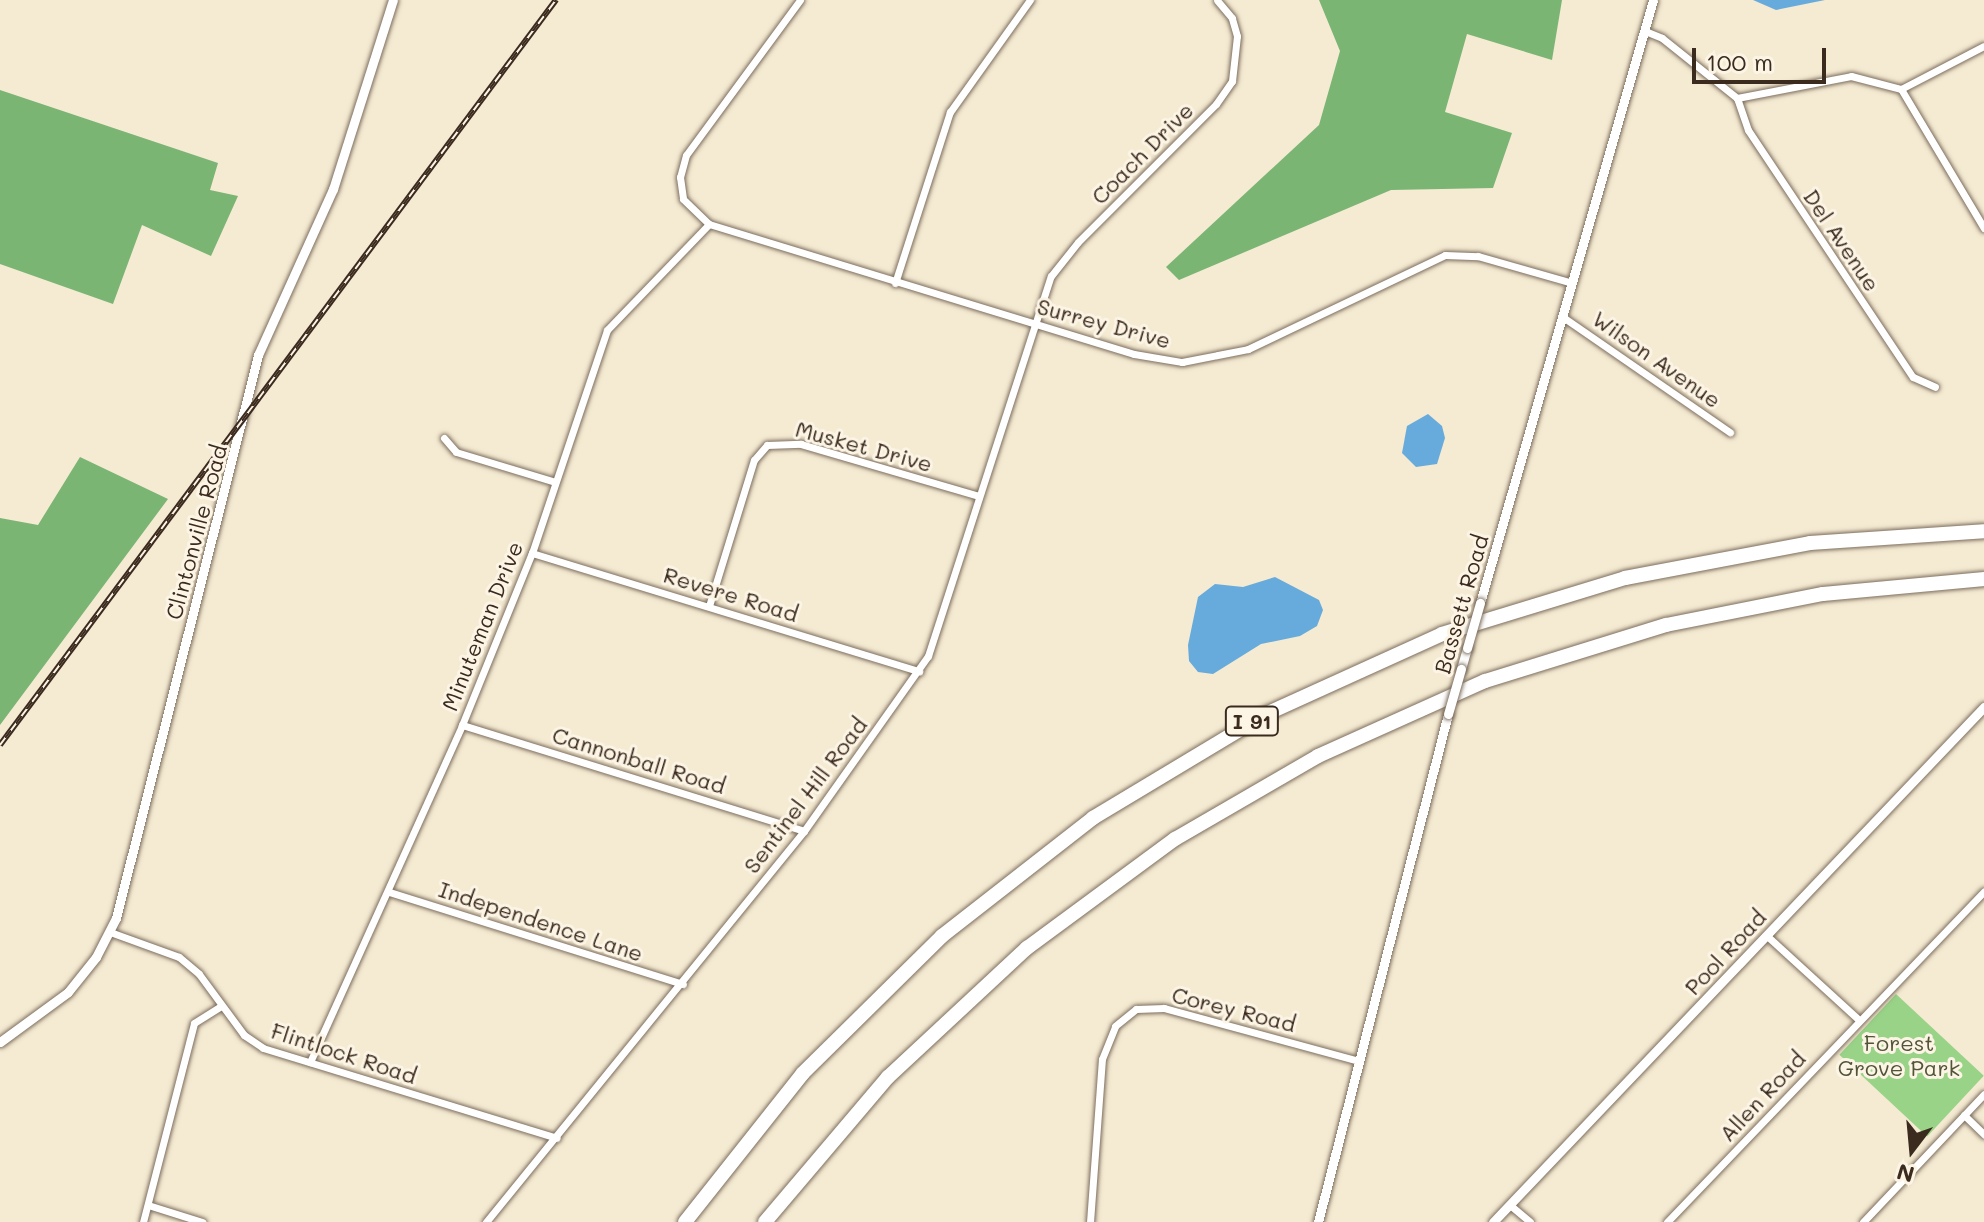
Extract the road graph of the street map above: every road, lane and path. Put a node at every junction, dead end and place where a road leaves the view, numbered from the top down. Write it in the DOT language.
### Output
graph roads {
  1 [pos="393,0"];
  2 [pos="800,0"];
  3 [pos="1030,0"];
  4 [pos="1217,0"];
  5 [pos="1653,0"];
  6 [pos="1645,31"];
  7 [pos="1984,46"];
  8 [pos="1901,89"];
  9 [pos="1737,98"];
  10 [pos="709,224"];
  11 [pos="1984,228"];
  12 [pos="895,283"];
  13 [pos="1572,283"];
  14 [pos="1563,317"];
  15 [pos="1032,323"];
  16 [pos="1935,387"];
  17 [pos="1730,432"];
  18 [pos="444,438"];
  19 [pos="552,481"];
  20 [pos="979,496"];
  21 [pos="1984,531"];
  22 [pos="532,553"];
  23 [pos="1984,579"];
  24 [pos="709,606"];
  25 [pos="919,671"];
  26 [pos="1984,707"];
  27 [pos="462,725"];
  28 [pos="804,831"];
  29 [pos="1984,891"];
  30 [pos="389,892"];
  31 [pos="110,932"];
  32 [pos="1766,935"];
  33 [pos="683,984"];
  34 [pos="220,1007"];
  35 [pos="1859,1020"];
  36 [pos="0,1042"];
  37 [pos="1355,1060"];
  38 [pos="310,1062"];
  39 [pos="1984,1094"];
  40 [pos="1964,1115"];
  41 [pos="1984,1134"];
  42 [pos="557,1138"];
  43 [pos="148,1205"];
  44 [pos="1510,1205"];
  45 [pos="143,1222"];
  46 [pos="202,1222"];
  47 [pos="486,1222"];
  48 [pos="685,1222"];
  49 [pos="765,1222"];
  50 [pos="1090,1222"];
  51 [pos="1318,1222"];
  52 [pos="1493,1222"];
  53 [pos="1530,1222"];
  54 [pos="1667,1222"];
  55 [pos="1863,1222"];
  1 -- 31 [label="street, Clintonville Road"];
  2 -- 10 [label="street"];
  3 -- 12 [label="street"];
  4 -- 15 [label="street, Coach Drive"];
  5 -- 6 [label="street, Bassett Road"];
  6 -- 9 [label="street"];
  6 -- 13 [label="street, Bassett Road"];
  7 -- 8 [label="street"];
  8 -- 9 [label="street"];
  8 -- 11 [label="street"];
  9 -- 16 [label="street, Del Avenue"];
  10 -- 12 [label="street, Surrey Drive"];
  10 -- 19 [label="street, Minuteman Drive"];
  12 -- 15 [label="street, Surrey Drive"];
  13 -- 14 [label="street, Bassett Road"];
  13 -- 15 [label="street, Surrey Drive"];
  14 -- 17 [label="street, Wilson Avenue"];
  14 -- 37 [label="street, Bassett Road, bridge"];
  15 -- 20 [label="street, Sentinel Hill Road"];
  18 -- 19 [label="street"];
  19 -- 22 [label="street, Minuteman Drive"];
  20 -- 24 [label="street, Musket Drive"];
  20 -- 25 [label="street, Sentinel Hill Road"];
  21 -- 48 [label="highway, I 91"];
  22 -- 24 [label="street, Revere Road"];
  22 -- 27 [label="street, Minuteman Drive"];
  23 -- 49 [label="highway"];
  24 -- 25 [label="street, Revere Road"];
  25 -- 28 [label="street, Sentinel Hill Road"];
  26 -- 32 [label="street, Pool Road"];
  27 -- 28 [label="street, Cannonball Road"];
  27 -- 30 [label="street, Minuteman Drive"];
  28 -- 33 [label="street, Sentinel Hill Road"];
  29 -- 35 [label="street, Allen Road"];
  30 -- 33 [label="street, Independence Lane"];
  30 -- 38 [label="street, Minuteman Drive"];
  31 -- 34 [label="street, Flintlock Road"];
  31 -- 36 [label="street, Clintonville Road"];
  32 -- 35 [label="street"];
  32 -- 44 [label="street, Pool Road"];
  33 -- 42 [label="street, Sentinel Hill Road"];
  34 -- 38 [label="street, Flintlock Road"];
  34 -- 43 [label="street"];
  35 -- 54 [label="street, Allen Road"];
  37 -- 50 [label="street, Corey Road"];
  37 -- 51 [label="street, Bassett Road"];
  38 -- 42 [label="street, Flintlock Road"];
  39 -- 40 [label="street"];
  40 -- 41 [label="street"];
  40 -- 55 [label="street"];
  42 -- 47 [label="street, Sentinel Hill Road"];
  43 -- 45 [label="street"];
  43 -- 46 [label="street"];
  44 -- 52 [label="street, Pool Road"];
  44 -- 53 [label="street"];
}
